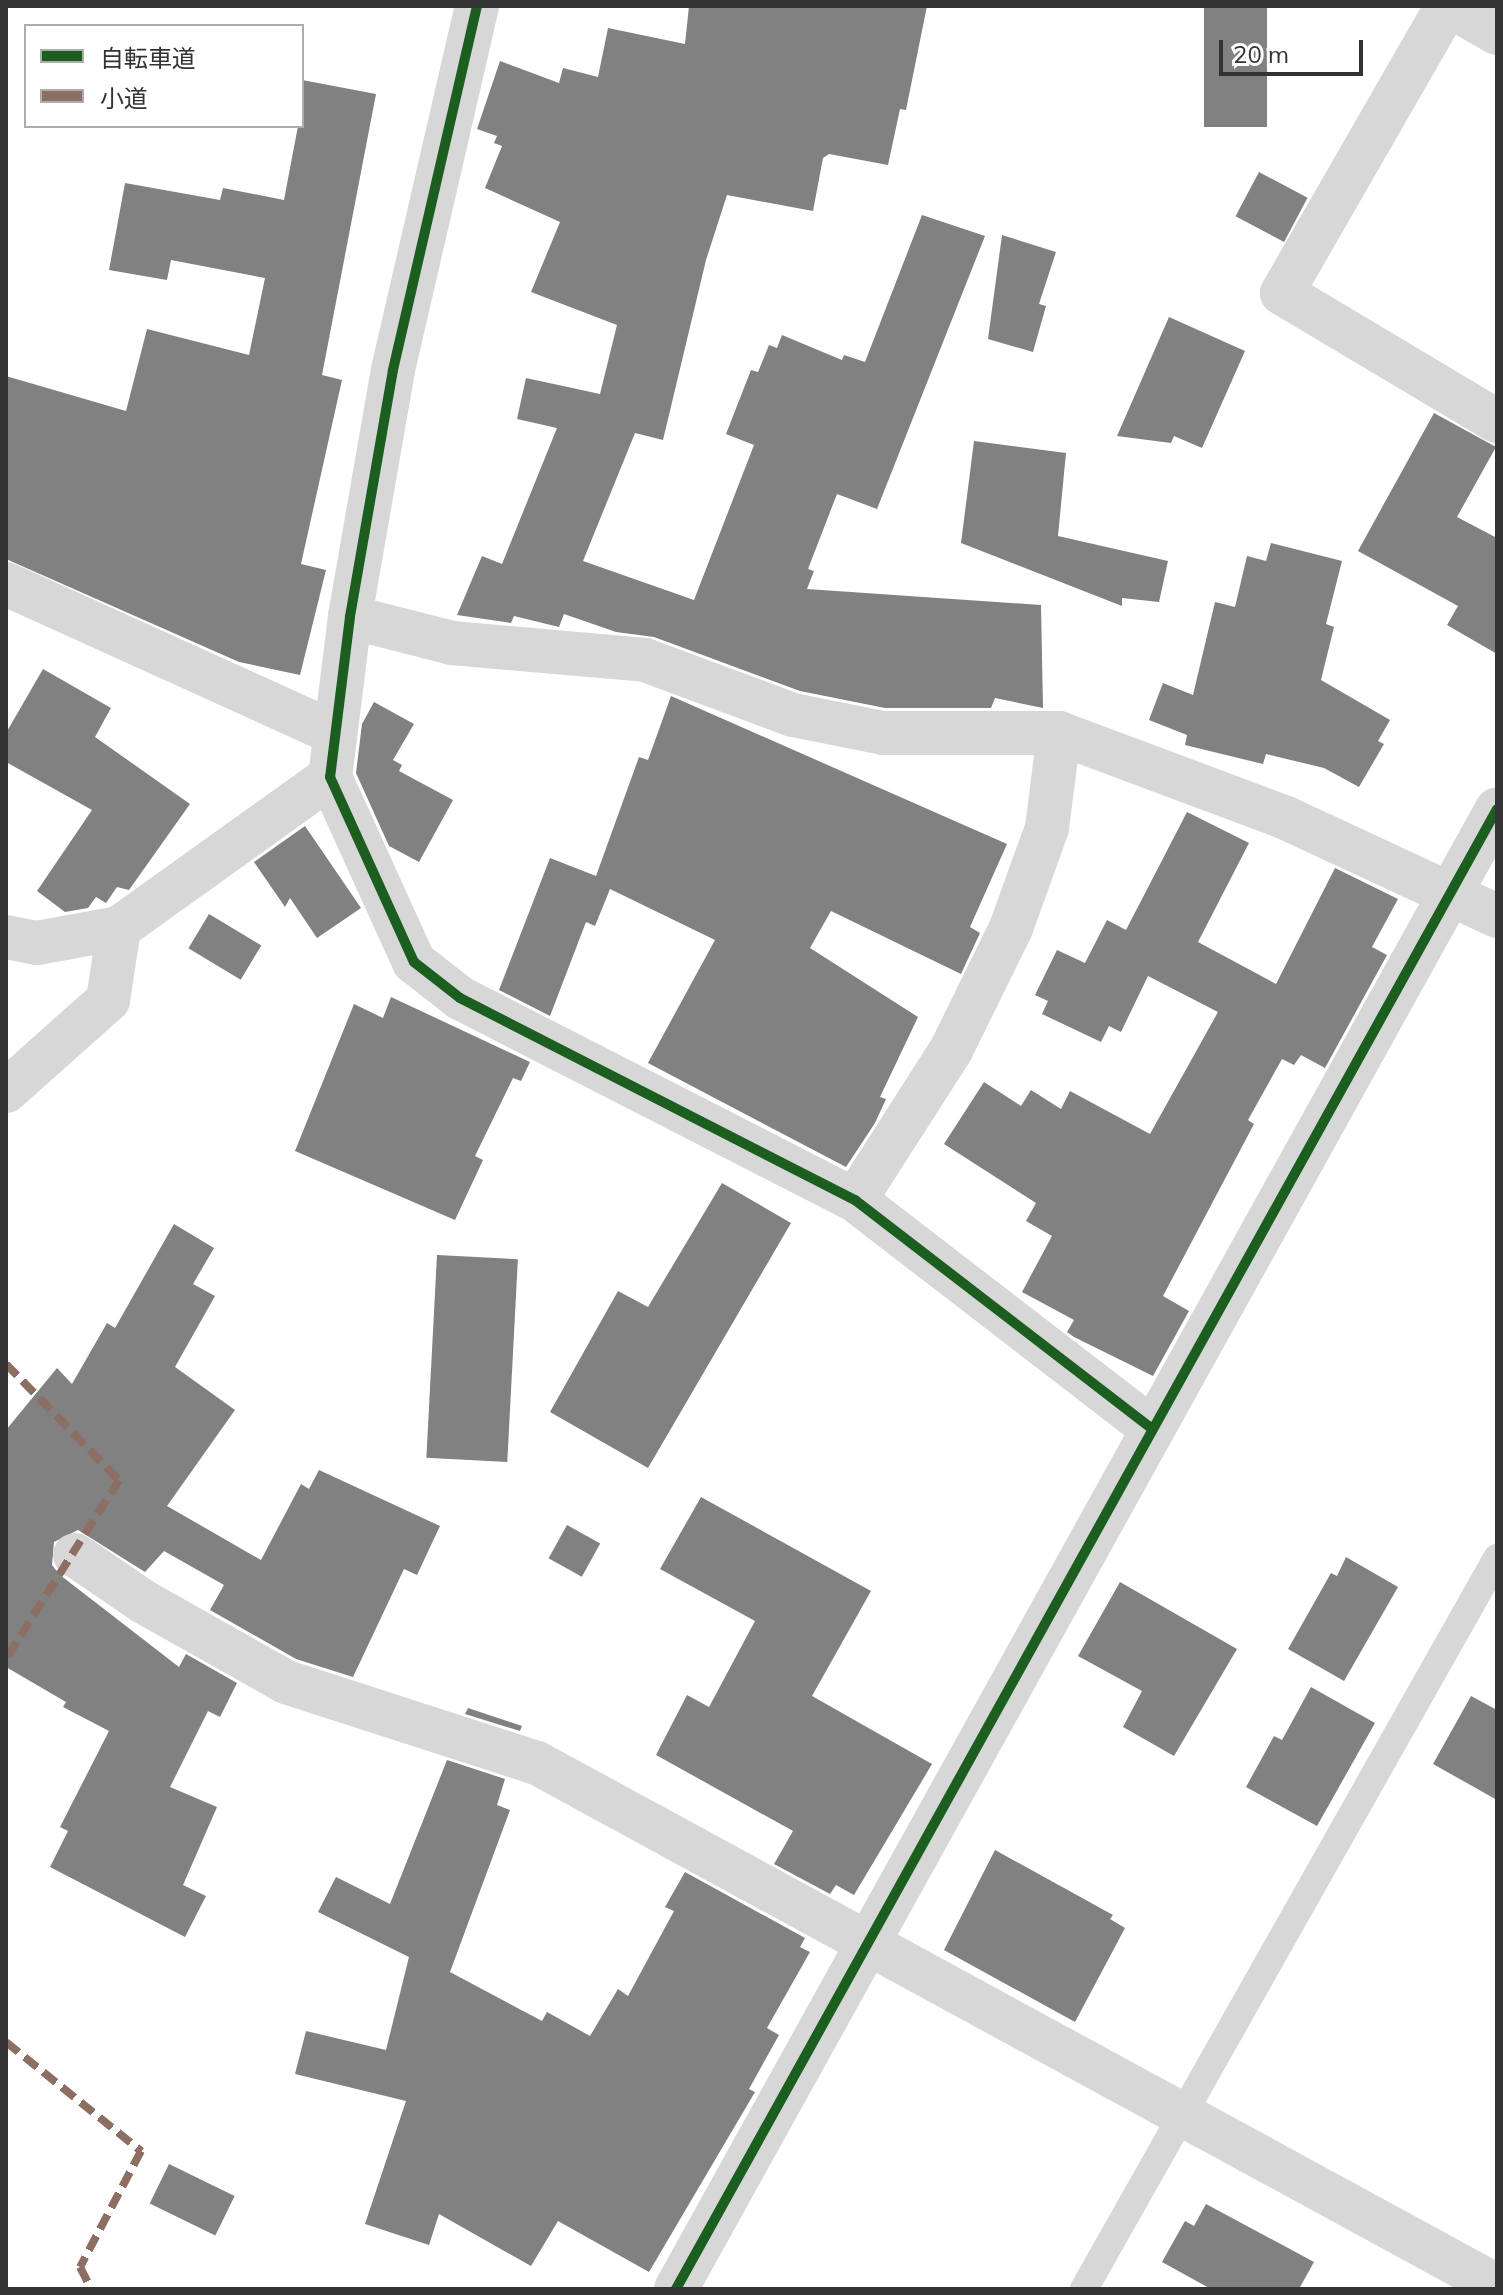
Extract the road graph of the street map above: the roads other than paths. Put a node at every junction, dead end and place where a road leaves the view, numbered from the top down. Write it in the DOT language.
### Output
graph roads {
  1 [pos="477,6"];
  2 [pos="1449,6"];
  3 [pos="1497,33"];
  4 [pos="1497,421"];
  5 [pos="6,584"];
  6 [pos="350,617"];
  7 [pos="334,733"];
  8 [pos="1059,733"];
  9 [pos="330,777"];
  10 [pos="1497,809"];
  11 [pos="1451,895"];
  12 [pos="1497,916"];
  13 [pos="119,928"];
  14 [pos="6,937"];
  15 [pos="6,1091"];
  16 [pos="855,1200"];
  17 [pos="1150,1427"];
  18 [pos="75,1555"];
  19 [pos="1497,1558"];
  20 [pos="868,1939"];
  21 [pos="1183,2111"];
  22 [pos="1497,2286"];
  23 [pos="676,2289"];
  24 [pos="1084,2289"];
  1 -- 6 [label="street"];
  2 -- 3 [label="street"];
  2 -- 4 [label="street"];
  5 -- 7 [label="street"];
  6 -- 7 [label="street"];
  6 -- 8 [label="street"];
  7 -- 9 [label="street"];
  8 -- 11 [label="street"];
  8 -- 16 [label="street"];
  9 -- 13 [label="street"];
  9 -- 16 [label="street"];
  10 -- 11 [label="street"];
  11 -- 12 [label="street"];
  11 -- 17 [label="street"];
  13 -- 14 [label="street"];
  13 -- 15 [label="street"];
  16 -- 17 [label="street"];
  17 -- 20 [label="street"];
  18 -- 20 [label="street"];
  19 -- 21 [label="lane"];
  20 -- 21 [label="street"];
  20 -- 23 [label="street"];
  21 -- 22 [label="street"];
  21 -- 24 [label="lane"];
}
